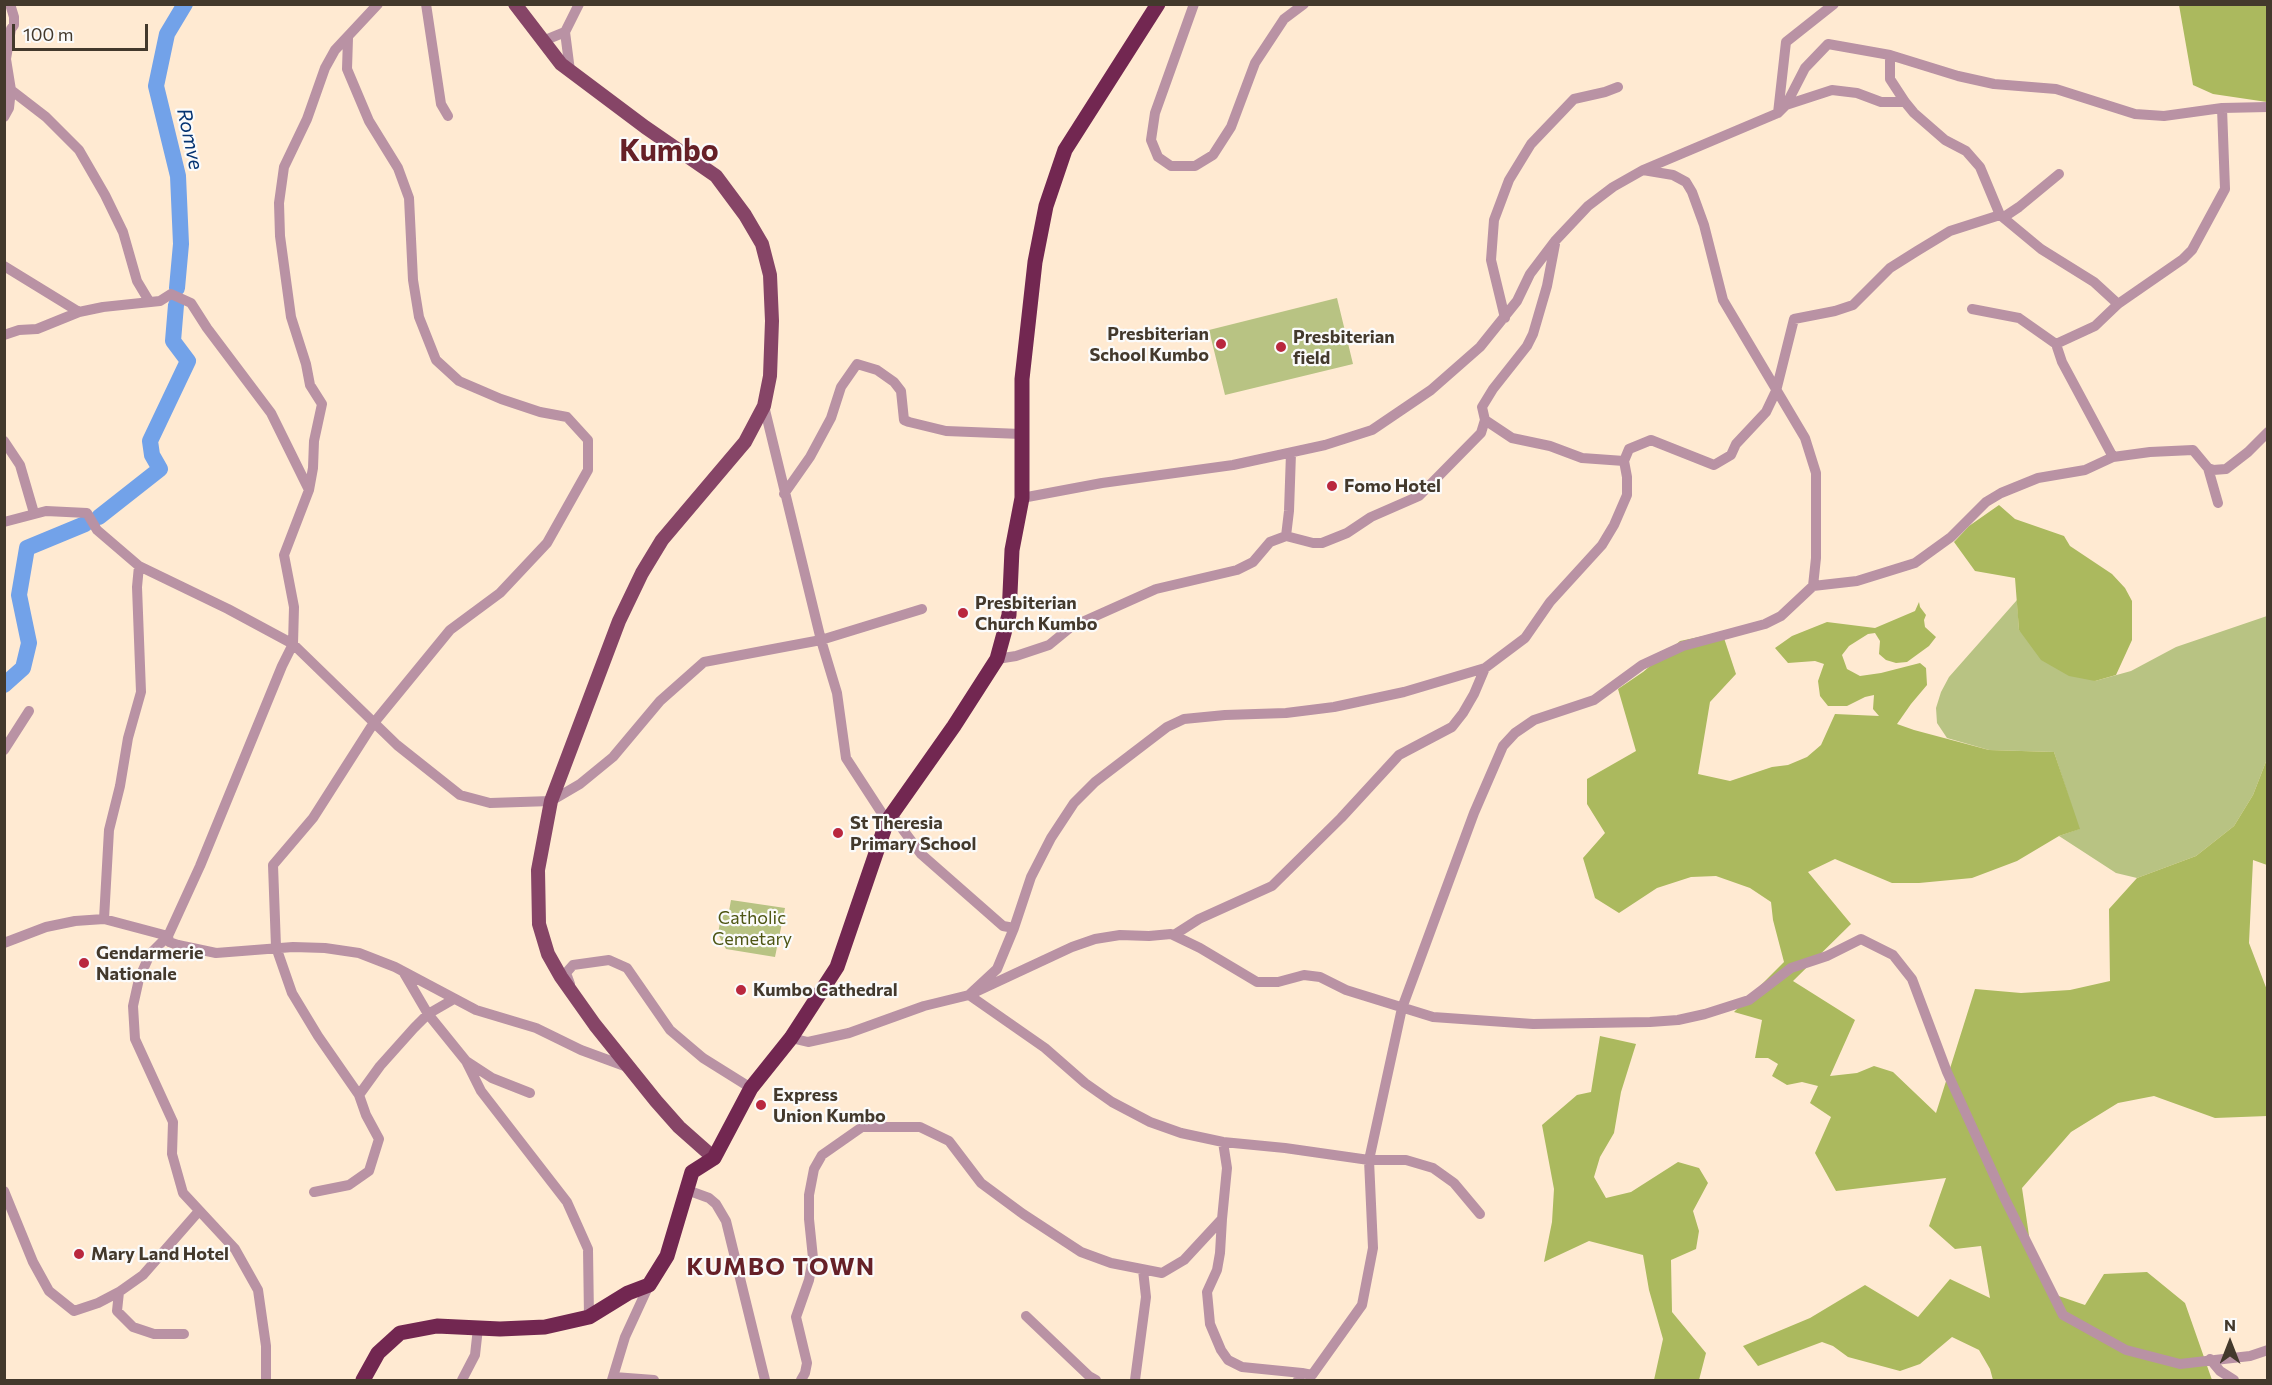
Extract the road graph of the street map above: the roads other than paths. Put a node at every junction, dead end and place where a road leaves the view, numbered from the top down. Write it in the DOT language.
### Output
graph roads {
  1 [pos="10,4"];
  2 [pos="378,4"];
  3 [pos="426,4"];
  4 [pos="515,4"];
  5 [pos="579,4"];
  6 [pos="1158,4"];
  7 [pos="1194,4"];
  8 [pos="1304,4"];
  9 [pos="1834,4"];
  10 [pos="565,32"];
  11 [pos="348,38"];
  12 [pos="543,41"];
  13 [pos="1890,55"];
  14 [pos="570,71"];
  15 [pos="1618,87"];
  16 [pos="11,90"];
  17 [pos="1905,102"];
  18 [pos="2268,107"];
  19 [pos="2222,108"];
  20 [pos="1782,109"];
  21 [pos="6,111"];
  22 [pos="448,116"];
  23 [pos="1643,170"];
  24 [pos="2059,174"];
  25 [pos="2000,215"];
  26 [pos="1555,241"];
  27 [pos="4,266"];
  28 [pos="149,301"];
  29 [pos="2118,304"];
  30 [pos="1972,309"];
  31 [pos="79,312"];
  32 [pos="1504,318"];
  33 [pos="4,335"];
  34 [pos="2056,344"];
  35 [pos="1776,391"];
  36 [pos="764,406"];
  37 [pos="1485,420"];
  38 [pos="2268,432"];
  39 [pos="1021,434"];
  40 [pos="4,441"];
  41 [pos="1291,453"];
  42 [pos="2113,457"];
  43 [pos="1624,461"];
  44 [pos="2208,468"];
  45 [pos="309,490"];
  46 [pos="784,494"];
  47 [pos="1022,498"];
  48 [pos="2218,503"];
  49 [pos="34,513"];
  50 [pos="4,522"];
  51 [pos="1286,536"];
  52 [pos="139,566"];
  53 [pos="1813,586"];
  54 [pos="922,609"];
  55 [pos="821,640"];
  56 [pos="293,644"];
  57 [pos="997,659"];
  58 [pos="1485,668"];
  59 [pos="29,711"];
  60 [pos="373,724"];
  61 [pos="4,750"];
  62 [pos="551,801"];
  63 [pos="889,818"];
  64 [pos="104,919"];
  65 [pos="1014,928"];
  66 [pos="1174,935"];
  67 [pos="168,936"];
  68 [pos="4,943"];
  69 [pos="276,947"];
  70 [pos="404,972"];
  71 [pos="969,995"];
  72 [pos="575,996"];
  73 [pos="454,999"];
  74 [pos="1402,1008"];
  75 [pos="429,1014"];
  76 [pos="791,1038"];
  77 [pos="466,1061"];
  78 [pos="630,1068"];
  79 [pos="751,1088"];
  80 [pos="530,1093"];
  81 [pos="359,1095"];
  82 [pos="1223,1142"];
  83 [pos="714,1158"];
  84 [pos="1370,1160"];
  85 [pos="687,1190"];
  86 [pos="4,1191"];
  87 [pos="314,1192"];
  88 [pos="200,1211"];
  89 [pos="1480,1214"];
  90 [pos="1222,1219"];
  91 [pos="1143,1270"];
  92 [pos="649,1285"];
  93 [pos="119,1292"];
  94 [pos="98,1304"];
  95 [pos="117,1311"];
  96 [pos="1026,1316"];
  97 [pos="589,1317"];
  98 [pos="478,1328"];
  99 [pos="184,1334"];
  100 [pos="2268,1350"];
  101 [pos="2210,1359"];
  102 [pos="1308,1377"];
  103 [pos="613,1379"];
  104 [pos="266,1380"];
  105 [pos="363,1380"];
  106 [pos="462,1380"];
  107 [pos="654,1380"];
  108 [pos="765,1380"];
  109 [pos="801,1380"];
  110 [pos="1096,1380"];
  111 [pos="1135,1380"];
  112 [pos="2234,1380"];
  1 -- 16 [label="street"];
  2 -- 11 [label="street"];
  3 -- 22 [label="street"];
  4 -- 12 [label="main road"];
  5 -- 10 [label="street"];
  6 -- 39 [label="highway"];
  7 -- 8 [label="street"];
  9 -- 20 [label="street"];
  10 -- 12 [label="street"];
  10 -- 14 [label="street"];
  11 -- 45 [label="street"];
  11 -- 60 [label="street"];
  12 -- 14 [label="main road"];
  13 -- 17 [label="street"];
  13 -- 19 [label="street"];
  13 -- 20 [label="street"];
  14 -- 36 [label="main road"];
  15 -- 32 [label="street"];
  16 -- 21 [label="street"];
  16 -- 28 [label="street"];
  17 -- 20 [label="street"];
  17 -- 25 [label="street"];
  18 -- 19 [label="street"];
  19 -- 29 [label="street"];
  20 -- 23 [label="street"];
  23 -- 26 [label="street"];
  23 -- 35 [label="street"];
  24 -- 25 [label="street"];
  25 -- 29 [label="street"];
  25 -- 35 [label="street"];
  26 -- 32 [label="street"];
  26 -- 37 [label="street"];
  27 -- 31 [label="street"];
  28 -- 31 [label="street"];
  28 -- 45 [label="street"];
  29 -- 34 [label="street"];
  30 -- 34 [label="street"];
  31 -- 33 [label="street"];
  32 -- 41 [label="street"];
  34 -- 42 [label="street"];
  35 -- 43 [label="street"];
  35 -- 53 [label="street"];
  36 -- 46 [label="street"];
  36 -- 62 [label="main road"];
  37 -- 43 [label="street"];
  37 -- 51 [label="street"];
  38 -- 44 [label="street"];
  39 -- 46 [label="street"];
  39 -- 47 [label="highway"];
  40 -- 49 [label="street"];
  41 -- 47 [label="street"];
  41 -- 51 [label="street"];
  42 -- 44 [label="street"];
  42 -- 53 [label="street"];
  43 -- 58 [label="street"];
  44 -- 48 [label="street"];
  45 -- 56 [label="street"];
  46 -- 55 [label="street"];
  47 -- 57 [label="highway"];
  49 -- 50 [label="street"];
  49 -- 52 [label="street"];
  51 -- 57 [label="street"];
  52 -- 56 [label="street"];
  52 -- 64 [label="street"];
  53 -- 74 [label="street"];
  54 -- 55 [label="street"];
  55 -- 62 [label="street"];
  55 -- 63 [label="street"];
  56 -- 60 [label="street"];
  56 -- 67 [label="street"];
  57 -- 63 [label="highway"];
  58 -- 65 [label="street"];
  58 -- 66 [label="street"];
  59 -- 61 [label="street"];
  60 -- 62 [label="street"];
  60 -- 69 [label="street"];
  62 -- 72 [label="main road"];
  63 -- 65 [label="street"];
  63 -- 76 [label="highway"];
  64 -- 67 [label="street"];
  64 -- 68 [label="street"];
  65 -- 71 [label="street"];
  66 -- 71 [label="street"];
  66 -- 74 [label="street"];
  67 -- 69 [label="street"];
  67 -- 88 [label="street"];
  69 -- 70 [label="street"];
  69 -- 81 [label="street"];
  70 -- 73 [label="street"];
  70 -- 75 [label="street"];
  71 -- 76 [label="street"];
  71 -- 82 [label="street"];
  72 -- 78 [label="main road"];
  72 -- 79 [label="street"];
  73 -- 75 [label="street"];
  73 -- 78 [label="street"];
  74 -- 84 [label="street"];
  74 -- 101 [label="street"];
  75 -- 77 [label="street"];
  75 -- 81 [label="street"];
  76 -- 79 [label="highway"];
  77 -- 80 [label="street"];
  77 -- 97 [label="street"];
  78 -- 83 [label="main road"];
  79 -- 83 [label="highway"];
  81 -- 87 [label="street"];
  82 -- 84 [label="street"];
  82 -- 90 [label="street"];
  83 -- 85 [label="highway"];
  84 -- 89 [label="street"];
  84 -- 102 [label="street"];
  85 -- 92 [label="highway"];
  85 -- 108 [label="street"];
  86 -- 94 [label="street"];
  88 -- 93 [label="street"];
  88 -- 104 [label="street"];
  90 -- 91 [label="street"];
  90 -- 102 [label="street"];
  91 -- 109 [label="street"];
  91 -- 111 [label="street"];
  92 -- 97 [label="highway"];
  92 -- 103 [label="street"];
  93 -- 94 [label="street"];
  93 -- 95 [label="street"];
  94 -- 95 [label="street"];
  95 -- 99 [label="street"];
  96 -- 110 [label="street"];
  97 -- 98 [label="highway"];
  98 -- 105 [label="highway"];
  98 -- 106 [label="street"];
  100 -- 101 [label="street"];
  101 -- 112 [label="street"];
  103 -- 107 [label="street"];
}
